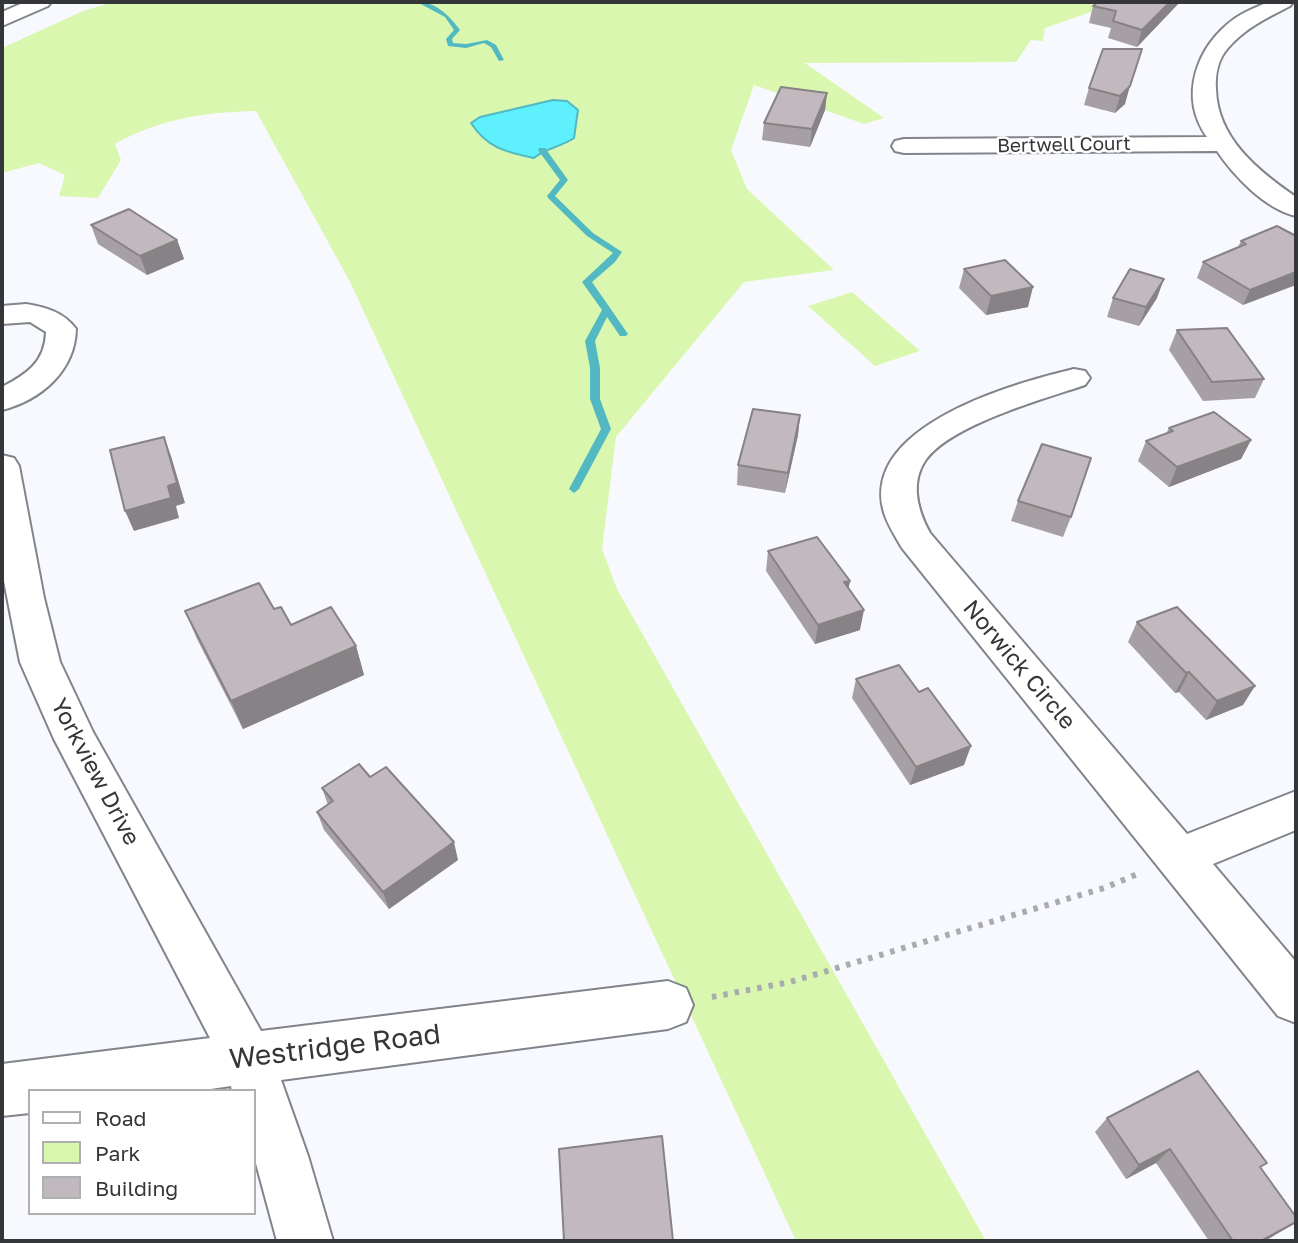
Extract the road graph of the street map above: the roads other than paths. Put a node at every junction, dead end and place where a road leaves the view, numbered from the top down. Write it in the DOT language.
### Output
graph roads {
  1 [pos="41,2"];
  2 [pos="1283,2"];
  3 [pos="2,20"];
  4 [pos="1223,144"];
  5 [pos="904,146"];
  6 [pos="1296,208"];
  7 [pos="2,315"];
  8 [pos="1074,378"];
  9 [pos="2,400"];
  10 [pos="2,466"];
  11 [pos="1296,810"];
  12 [pos="1164,864"];
  13 [pos="1296,999"];
  14 [pos="668,1005"];
  15 [pos="247,1058"];
  16 [pos="2,1090"];
  17 [pos="305,1241"];
  1 -- 3 [label="street"];
  2 -- 4 [label="street"];
  4 -- 5 [label="street, Bertwell Court"];
  4 -- 6 [label="street"];
  7 -- 9 [label="street"];
  8 -- 12 [label="street, Norwick Circle"];
  10 -- 15 [label="street, Yorkview Drive"];
  11 -- 12 [label="street"];
  12 -- 13 [label="street, Norwick Circle"];
  14 -- 15 [label="street, Westridge Road"];
  15 -- 16 [label="street, Westridge Road"];
  15 -- 17 [label="street, Yorkview Drive"];
}
